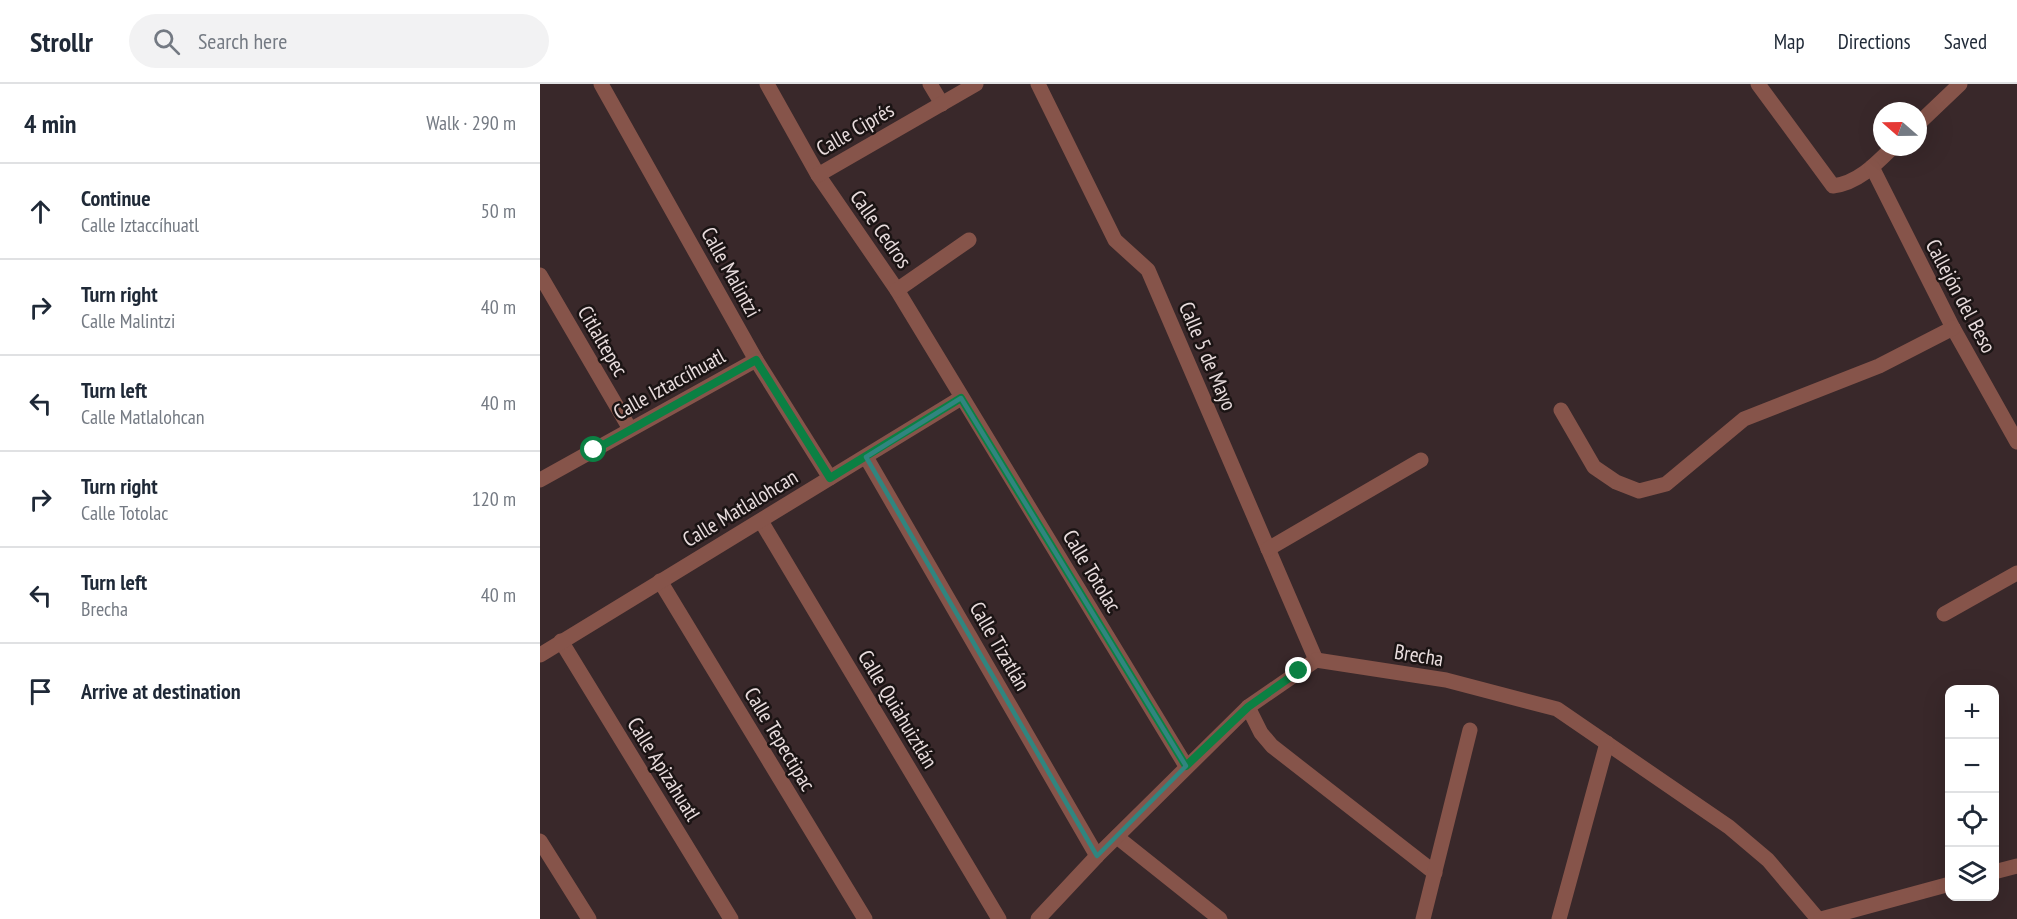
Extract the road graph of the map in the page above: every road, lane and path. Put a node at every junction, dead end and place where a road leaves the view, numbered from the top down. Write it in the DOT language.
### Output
graph roads {
  1 [pos="601,84"];
  2 [pos="766,84"];
  3 [pos="930,84"];
  4 [pos="976,84"];
  5 [pos="1038,84"];
  6 [pos="1758,84"];
  7 [pos="1960,84"];
  8 [pos="942,104"];
  9 [pos="1927,115"];
  10 [pos="1884,156"];
  11 [pos="1872,167"];
  12 [pos="818,175"];
  13 [pos="969,240"];
  14 [pos="540,274"];
  15 [pos="897,290"];
  16 [pos="1953,328"];
  17 [pos="756,360"];
  18 [pos="961,398"];
  19 [pos="1561,410"];
  20 [pos="630,429"];
  21 [pos="2017,442"];
  22 [pos="866,457"];
  23 [pos="1420,460"];
  24 [pos="830,478"];
  25 [pos="540,480"];
  26 [pos="761,521"];
  27 [pos="1268,549"];
  28 [pos="2017,573"];
  29 [pos="660,581"];
  30 [pos="1944,614"];
  31 [pos="561,641"];
  32 [pos="540,655"];
  33 [pos="1316,660"];
  34 [pos="1248,707"];
  35 [pos="1470,730"];
  36 [pos="1607,743"];
  37 [pos="1186,766"];
  38 [pos="1117,837"];
  39 [pos="540,841"];
  40 [pos="1097,856"];
  41 [pos="2017,866"];
  42 [pos="1999,871"];
  43 [pos="1435,873"];
  44 [pos="1945,885"];
  45 [pos="589,919"];
  46 [pos="731,919"];
  47 [pos="865,919"];
  48 [pos="999,919"];
  49 [pos="1038,919"];
  50 [pos="1220,919"];
  51 [pos="1423,919"];
  52 [pos="1559,919"];
  53 [pos="1819,919"];
  1 -- 17 [label="street, Calle Malintzi"];
  2 -- 12 [label="street, Calle Cedros"];
  3 -- 8 [label="street"];
  4 -- 8 [label="street, Calle Ciprés"];
  5 -- 27 [label="street, Calle 5 de Mayo"];
  6 -- 11 [label="street"];
  7 -- 9 [label="street"];
  8 -- 12 [label="street, Calle Ciprés"];
  10 -- 11 [label="street"];
  11 -- 16 [label="street, Callejón del Beso"];
  12 -- 15 [label="street, Calle Cedros"];
  13 -- 15 [label="street"];
  14 -- 20 [label="street, Citlaltepec"];
  15 -- 18 [label="street, Calle Cedros"];
  16 -- 19 [label="street"];
  16 -- 21 [label="street, Callejón del Beso"];
  17 -- 20 [label="street, Calle Iztaccíhuatl"];
  17 -- 24 [label="street, Calle Malintzi"];
  18 -- 22 [label="street, Calle Matlalohcan"];
  18 -- 37 [label="street, Calle Totolac"];
  20 -- 25 [label="street, Calle Iztaccíhuatl"];
  22 -- 24 [label="street, Calle Matlalohcan"];
  22 -- 40 [label="street, Calle Tizatlán"];
  23 -- 27 [label="street"];
  24 -- 26 [label="street, Calle Matlalohcan"];
  26 -- 29 [label="street, Calle Matlalohcan"];
  26 -- 48 [label="street, Calle Quiahuiztlán"];
  27 -- 33 [label="street, Calle 5 de Mayo"];
  28 -- 30 [label="street"];
  29 -- 31 [label="street, Calle Matlalohcan"];
  29 -- 47 [label="street, Calle Tepectipac"];
  31 -- 32 [label="street, Calle Matlalohcan"];
  31 -- 46 [label="street, Calle Apizahuatl"];
  33 -- 34 [label="street"];
  33 -- 36 [label="street, Brecha"];
  34 -- 37 [label="street"];
  34 -- 43 [label="street"];
  35 -- 43 [label="street"];
  36 -- 52 [label="street"];
  36 -- 53 [label="street, Brecha"];
  37 -- 38 [label="street"];
  38 -- 40 [label="street"];
  38 -- 50 [label="street"];
  39 -- 45 [label="street"];
  40 -- 49 [label="street"];
  41 -- 42 [label="street"];
  43 -- 51 [label="street"];
  44 -- 53 [label="street"];
}
